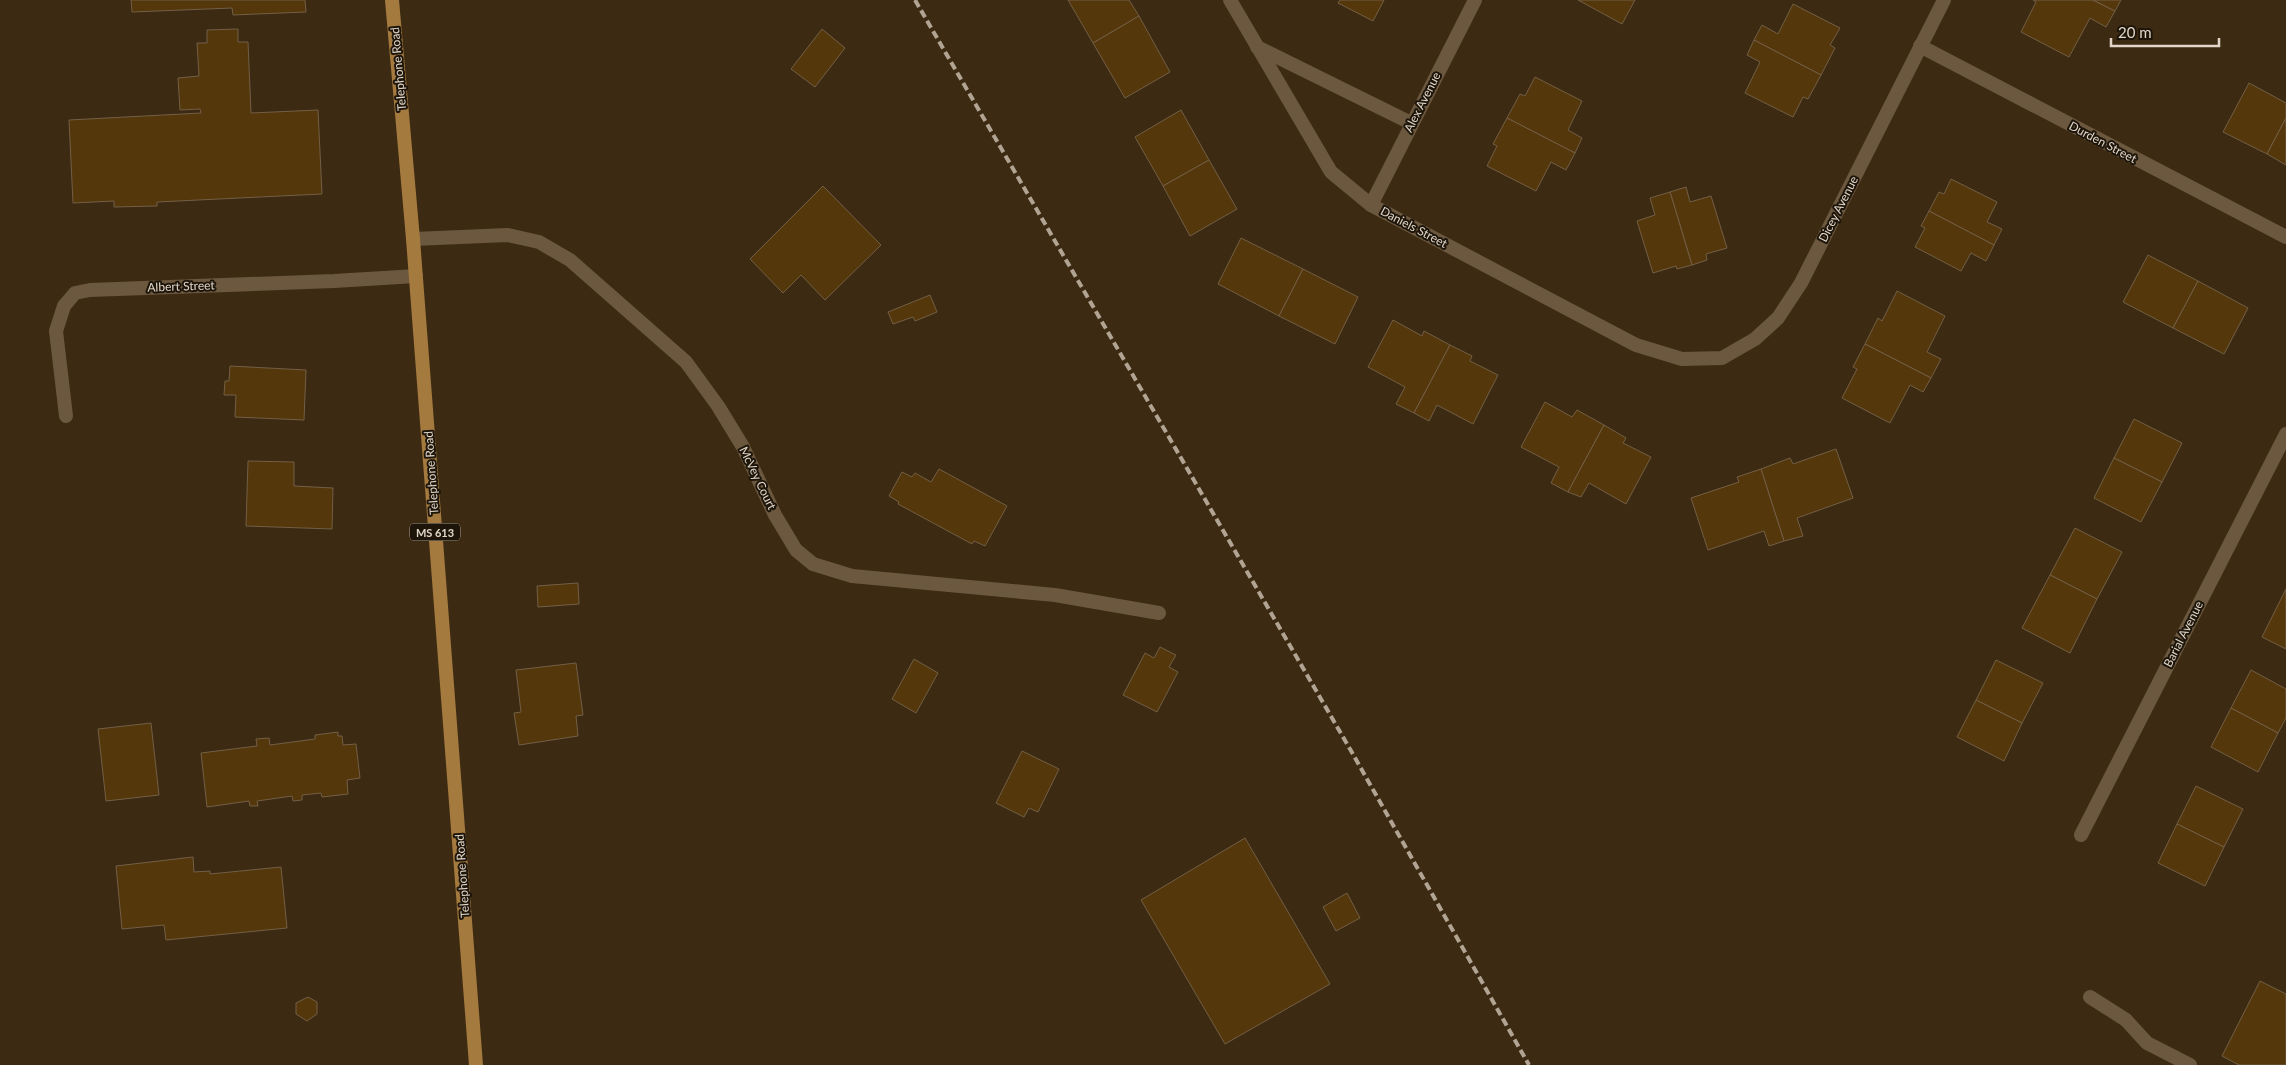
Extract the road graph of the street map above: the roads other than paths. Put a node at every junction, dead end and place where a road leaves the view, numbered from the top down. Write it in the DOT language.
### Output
graph roads {
  1 [pos="392,0"];
  2 [pos="1230,0"];
  3 [pos="1475,0"];
  4 [pos="1944,0"];
  5 [pos="1257,46"];
  6 [pos="1920,46"];
  7 [pos="1411,123"];
  8 [pos="1371,205"];
  9 [pos="2286,237"];
  10 [pos="413,239"];
  11 [pos="416,276"];
  12 [pos="1682,359"];
  13 [pos="66,416"];
  14 [pos="2286,434"];
  15 [pos="1159,613"];
  16 [pos="2081,835"];
  17 [pos="2090,997"];
  18 [pos="476,1065"];
  19 [pos="2190,1065"];
  1 -- 10 [label="main road, Telephone Road / MS 613"];
  2 -- 5 [label="street, Daniels Street"];
  3 -- 7 [label="street, Alex Avenue"];
  4 -- 6 [label="street, Dicey Avenue"];
  5 -- 7 [label="street"];
  5 -- 8 [label="street, Daniels Street"];
  6 -- 9 [label="street, Durden Street"];
  6 -- 12 [label="street, Dicey Avenue"];
  7 -- 8 [label="street, Alex Avenue"];
  8 -- 12 [label="street, Daniels Street"];
  10 -- 11 [label="main road, Telephone Road / MS 613"];
  10 -- 15 [label="street, McVey Court"];
  11 -- 13 [label="street, Albert Street"];
  11 -- 18 [label="main road, Telephone Road / MS 613"];
  14 -- 16 [label="street, Barial Avenue"];
  17 -- 19 [label="street"];
}
